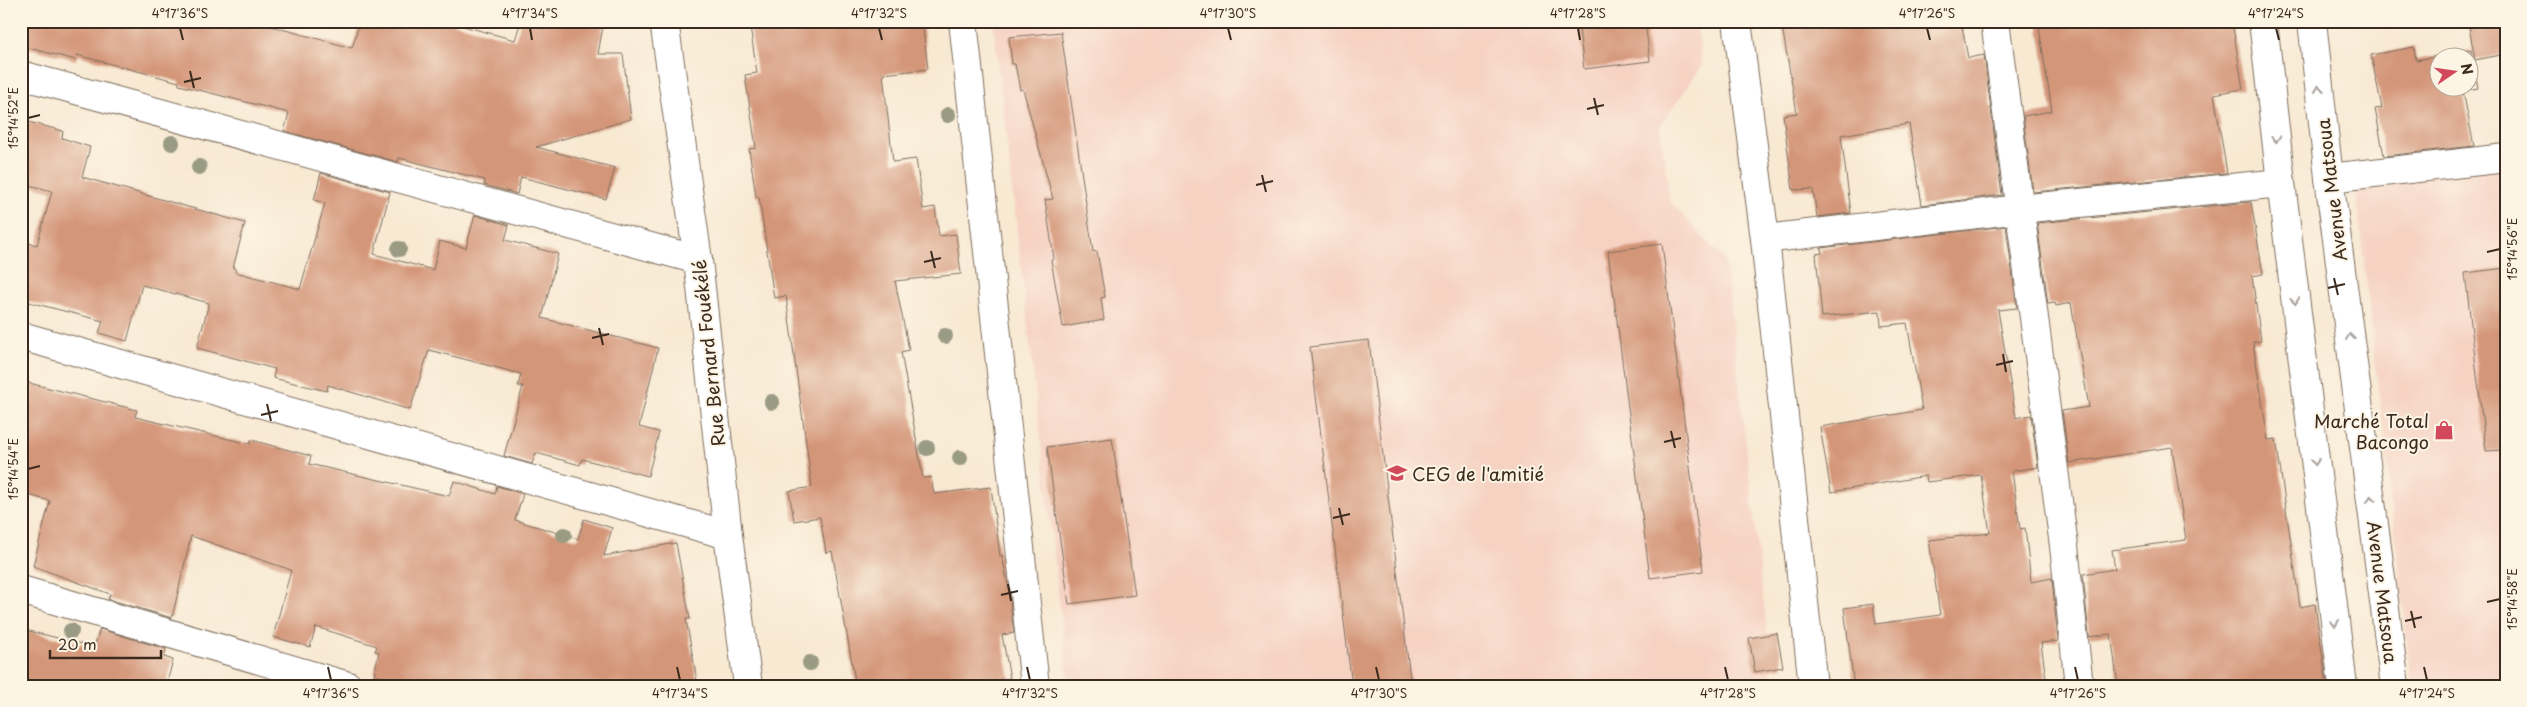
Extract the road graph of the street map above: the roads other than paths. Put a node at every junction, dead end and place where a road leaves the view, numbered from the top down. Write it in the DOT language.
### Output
graph roads {
  1 [pos="664,21"];
  2 [pos="963,21"];
  3 [pos="1737,21"];
  4 [pos="1995,21"];
  5 [pos="2263,21"];
  6 [pos="2312,21"];
  7 [pos="21,75"];
  8 [pos="2506,158"];
  9 [pos="2329,178"];
  10 [pos="2281,182"];
  11 [pos="2020,209"];
  12 [pos="1765,239"];
  13 [pos="698,260"];
  14 [pos="21,336"];
  15 [pos="728,535"];
  16 [pos="21,590"];
  17 [pos="348,686"];
  18 [pos="748,686"];
  19 [pos="1035,686"];
  20 [pos="1813,686"];
  21 [pos="2079,686"];
  22 [pos="2343,686"];
  23 [pos="2395,686"];
  1 -- 13 [label="street, Rue Bernard Fouékélé"];
  2 -- 19 [label="street"];
  3 -- 12 [label="street"];
  4 -- 11 [label="street"];
  5 -- 10 [label="street, one-way"];
  9 -- 6 [label="street, Avenue Matsoua, one-way"];
  7 -- 13 [label="street"];
  8 -- 9 [label="street"];
  23 -- 9 [label="street, Avenue Matsoua, one-way"];
  10 -- 11 [label="street"];
  10 -- 22 [label="street, one-way"];
  11 -- 12 [label="street"];
  11 -- 21 [label="street"];
  12 -- 20 [label="street"];
  13 -- 15 [label="street, Rue Bernard Fouékélé"];
  14 -- 15 [label="street"];
  15 -- 18 [label="street, Rue Bernard Fouékélé"];
  16 -- 17 [label="street"];
}
